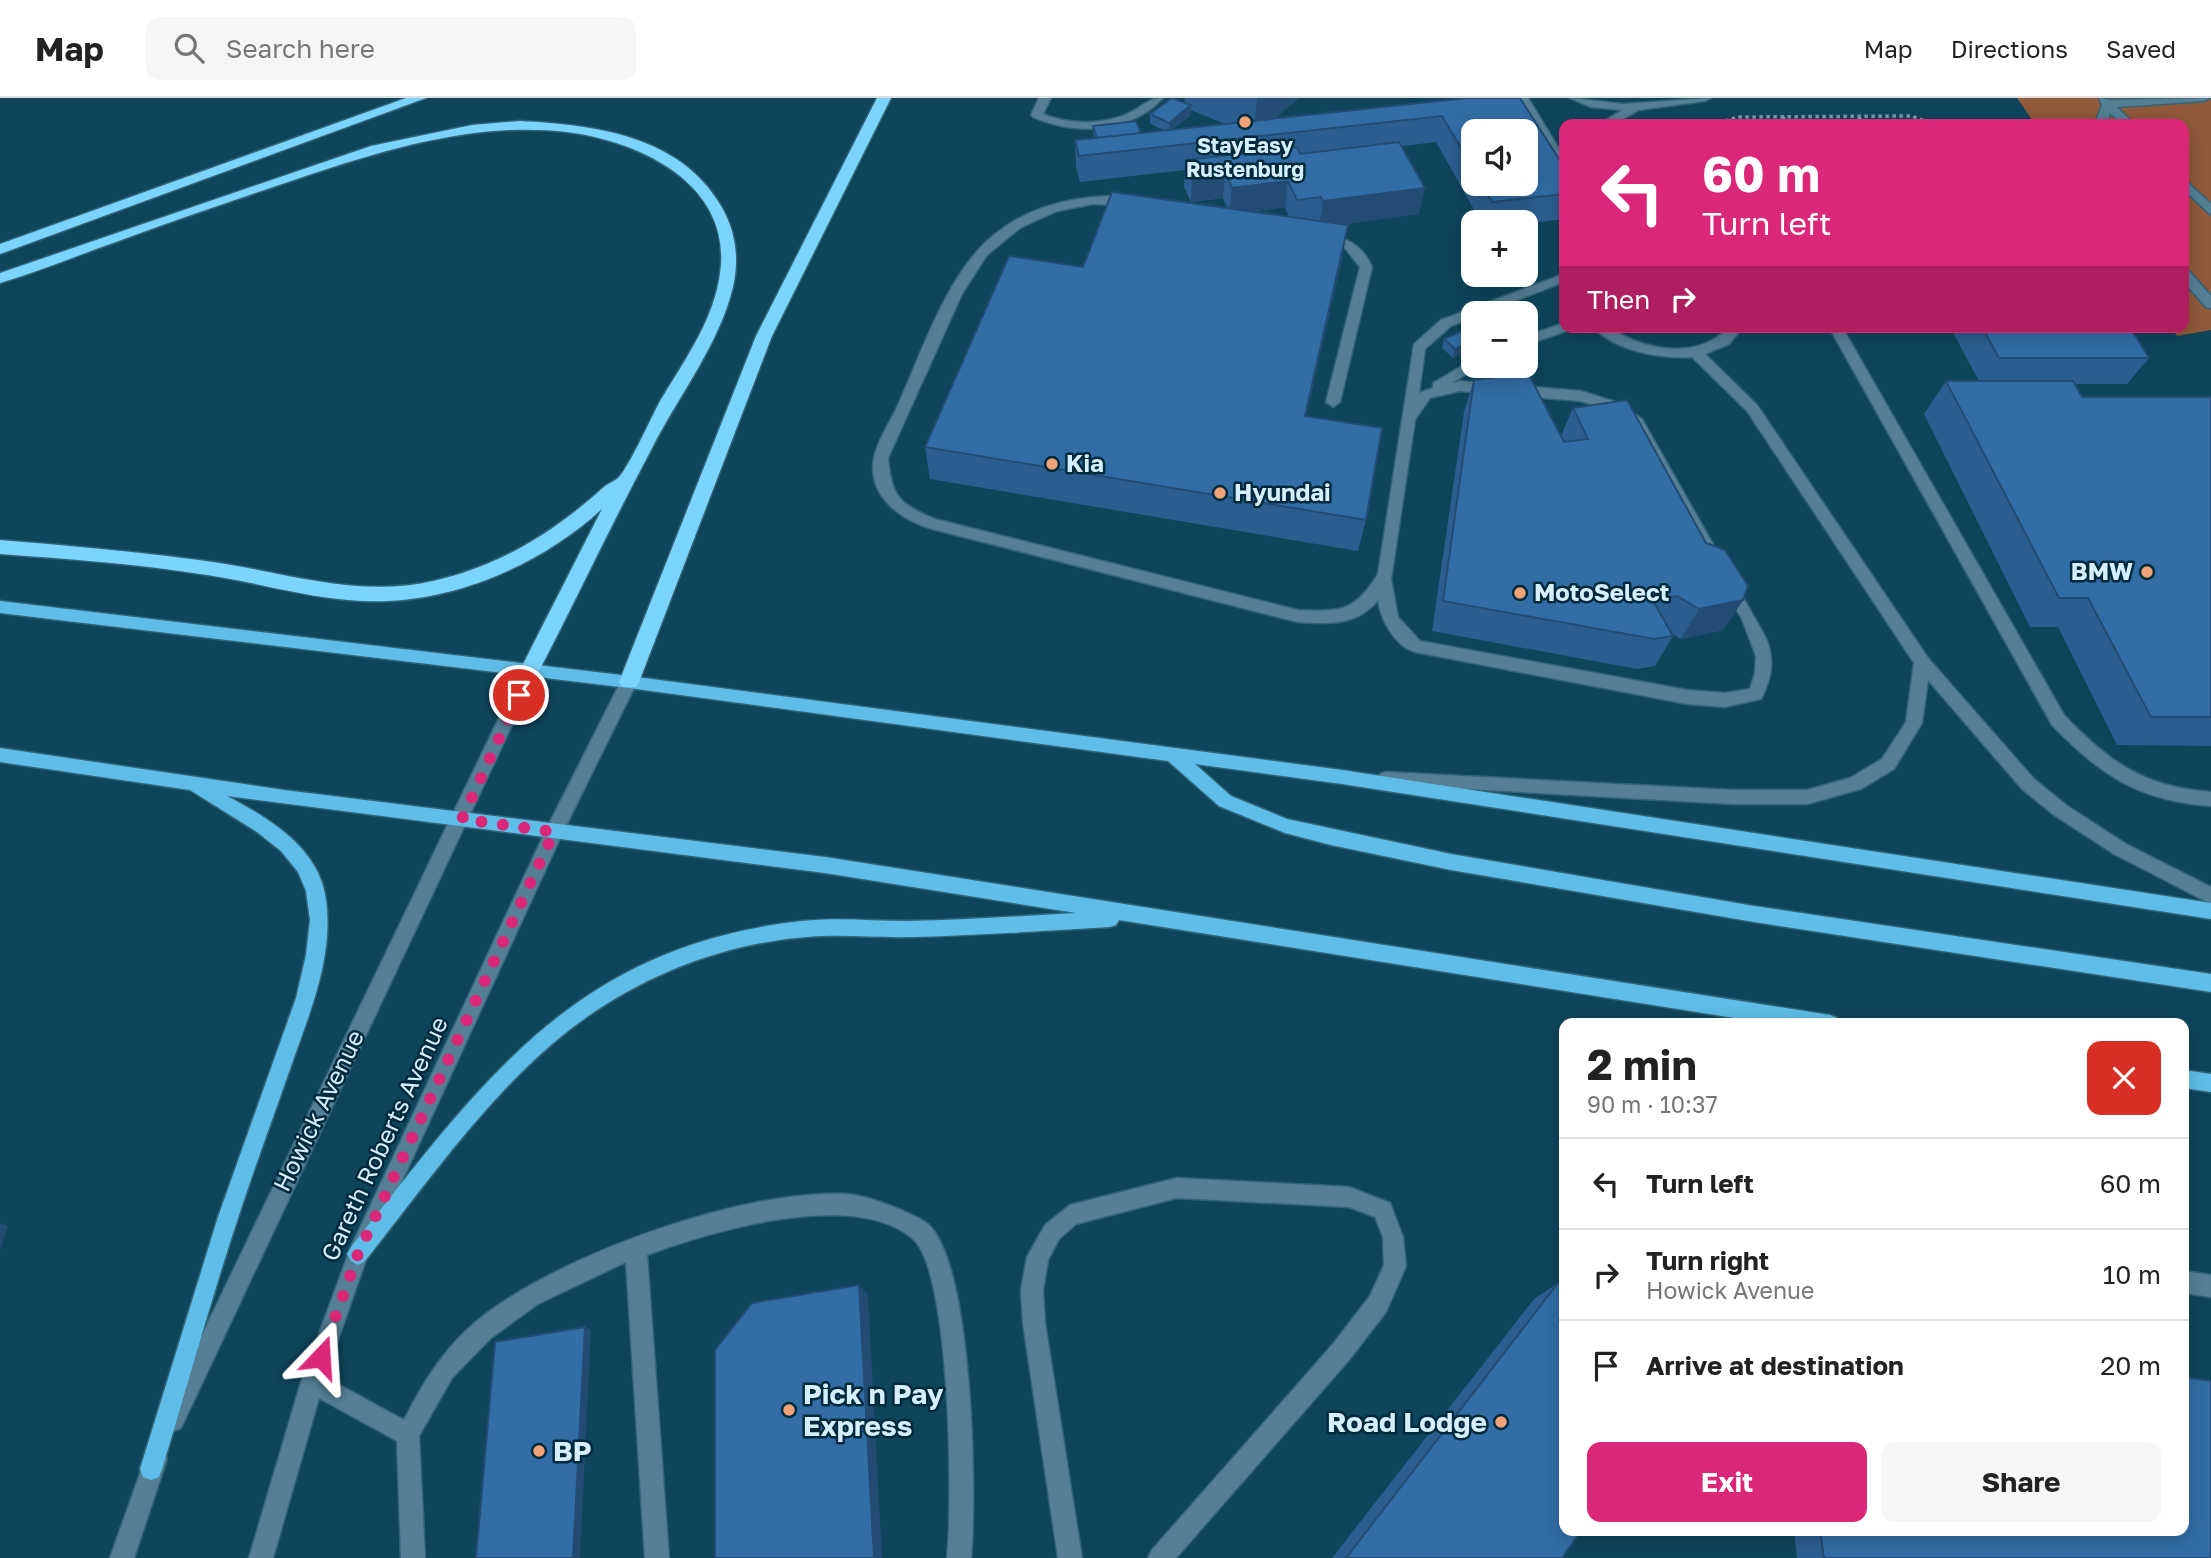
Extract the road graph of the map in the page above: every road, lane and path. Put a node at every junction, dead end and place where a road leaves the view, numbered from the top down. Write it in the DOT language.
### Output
graph roads {
  1 [pos="419,98"];
  2 [pos="884,98"];
  3 [pos="1045,98"];
  4 [pos="1157,98"];
  5 [pos="1522,98"];
  6 [pos="1576,98"];
  7 [pos="1705,98"];
  8 [pos="2204,98"];
  9 [pos="2104,101"];
  10 [pos="1636,107"];
  11 [pos="1783,117"];
  12 [pos="1858,117"];
  13 [pos="1615,119"];
  14 [pos="1732,119"];
  15 [pos="1919,119"];
  16 [pos="2102,119"];
  17 [pos="2123,119"];
  18 [pos="1559,158"];
  19 [pos="2189,188"];
  20 [pos="1154,205"];
  21 [pos="2211,211"];
  22 [pos="1308,233"];
  23 [pos="0,249"];
  24 [pos="0,278"];
  25 [pos="1559,280"];
  26 [pos="2189,280"];
  27 [pos="2211,304"];
  28 [pos="1559,329"];
  29 [pos="1608,333"];
  30 [pos="1730,333"];
  31 [pos="1838,333"];
  32 [pos="1538,337"];
  33 [pos="1695,352"];
  34 [pos="1461,371"];
  35 [pos="1425,395"];
  36 [pos="1333,402"];
  37 [pos="1410,420"];
  38 [pos="629,475"];
  39 [pos="0,547"];
  40 [pos="1386,575"];
  41 [pos="0,607"];
  42 [pos="1922,662"];
  43 [pos="530,670"];
  44 [pos="629,682"];
  45 [pos="0,755"];
  46 [pos="1173,755"];
  47 [pos="1342,777"];
  48 [pos="184,782"];
  49 [pos="2211,799"];
  50 [pos="462,819"];
  51 [pos="554,832"];
  52 [pos="2211,896"];
  53 [pos="2211,911"];
  54 [pos="1145,917"];
  55 [pos="2211,983"];
  56 [pos="1792,1018"];
  57 [pos="2189,1080"];
  58 [pos="2211,1083"];
  59 [pos="636,1249"];
  60 [pos="358,1254"];
  61 [pos="2189,1283"];
  62 [pos="2211,1286"];
  63 [pos="312,1382"];
  64 [pos="408,1435"];
  65 [pos="151,1469"];
  66 [pos="122,1558"];
  67 [pos="261,1558"];
  68 [pos="413,1558"];
  69 [pos="657,1558"];
  70 [pos="959,1558"];
  71 [pos="1070,1558"];
  72 [pos="1160,1558"];
  1 -- 23 [label="highway"];
  2 -- 44 [label="highway"];
  3 -- 4 [label="street"];
  5 -- 18 [label="street"];
  6 -- 10 [label="street"];
  7 -- 10 [label="street"];
  8 -- 9 [label="street"];
  9 -- 16 [label="street"];
  9 -- 17 [label="street"];
  10 -- 13 [label="street"];
  11 -- 12 [label="path"];
  11 -- 14 [label="path"];
  12 -- 15 [label="path"];
  19 -- 21 [label="street"];
  20 -- 40 [label="street"];
  22 -- 36 [label="street"];
  24 -- 38 [label="highway"];
  25 -- 37 [label="street"];
  26 -- 27 [label="street"];
  28 -- 32 [label="street"];
  29 -- 33 [label="street"];
  30 -- 33 [label="street"];
  31 -- 49 [label="street"];
  33 -- 42 [label="street"];
  34 -- 35 [label="street"];
  35 -- 37 [label="street"];
  35 -- 40 [label="street"];
  37 -- 40 [label="street"];
  38 -- 39 [label="highway"];
  38 -- 43 [label="highway"];
  41 -- 43 [label="main road"];
  42 -- 47 [label="street"];
  42 -- 52 [label="street"];
  43 -- 44 [label="main road"];
  43 -- 50 [label="street, Howick Avenue"];
  44 -- 46 [label="main road"];
  44 -- 51 [label="street"];
  45 -- 48 [label="main road"];
  46 -- 47 [label="main road"];
  46 -- 55 [label="main road"];
  47 -- 53 [label="main road"];
  48 -- 50 [label="main road"];
  48 -- 65 [label="main road"];
  50 -- 51 [label="main road"];
  50 -- 65 [label="street, Howick Avenue"];
  51 -- 54 [label="main road"];
  51 -- 60 [label="street, Gareth Roberts Avenue"];
  54 -- 56 [label="main road"];
  54 -- 60 [label="main road"];
  57 -- 58 [label="main road"];
  59 -- 64 [label="street"];
  59 -- 69 [label="street"];
  59 -- 70 [label="street"];
  60 -- 63 [label="street, Gareth Roberts Avenue"];
  61 -- 62 [label="street"];
  63 -- 64 [label="street"];
  63 -- 67 [label="street, Gareth Roberts Avenue"];
  64 -- 68 [label="street"];
  65 -- 66 [label="street, Howick Avenue"];
  71 -- 72 [label="street"];
}
